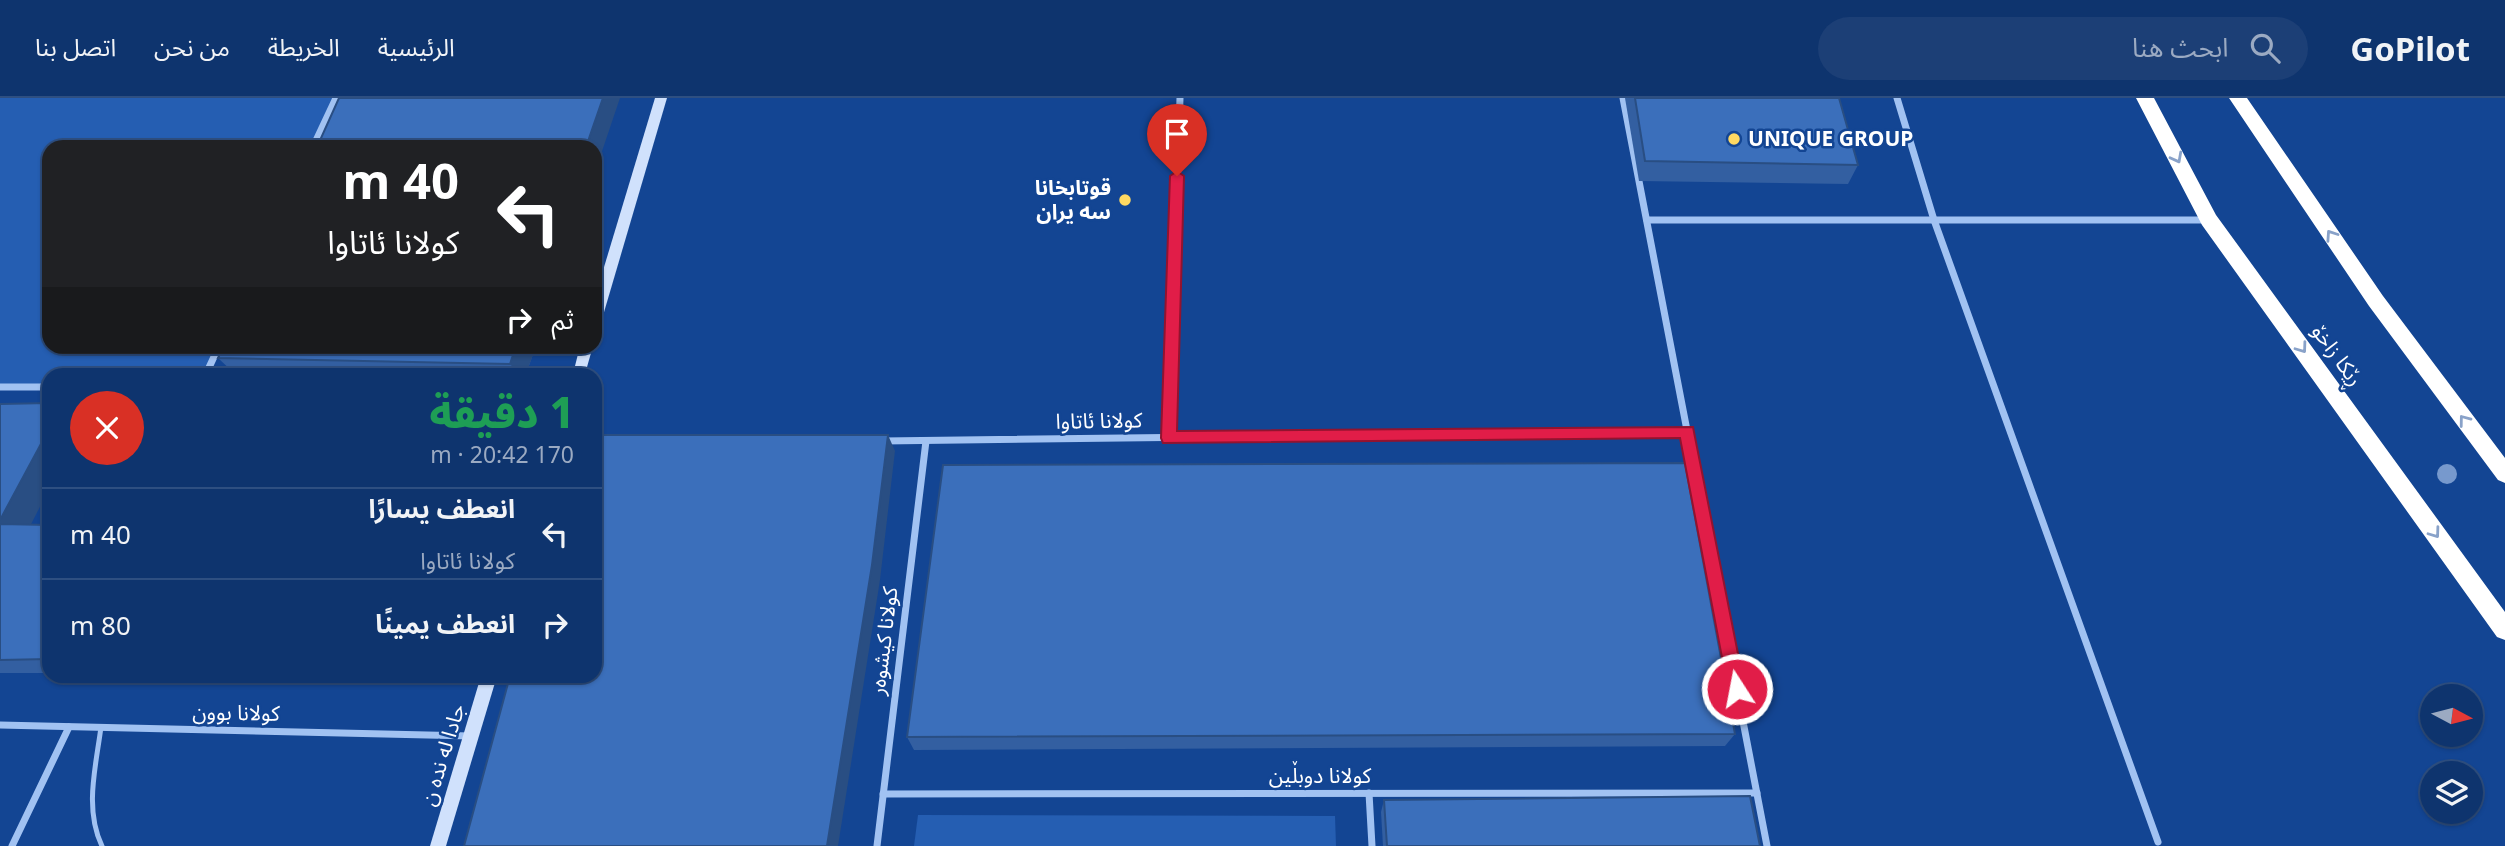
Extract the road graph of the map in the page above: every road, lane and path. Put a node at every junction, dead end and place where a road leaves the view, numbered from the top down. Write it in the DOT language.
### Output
graph roads {
  1 [pos="336,98"];
  2 [pos="661,98"];
  3 [pos="1180,98"];
  4 [pos="1623,98"];
  5 [pos="1897,98"];
  6 [pos="2145,98"];
  7 [pos="2238,98"];
  8 [pos="316,140"];
  9 [pos="1647,220"];
  10 [pos="1934,220"];
  11 [pos="2210,220"];
  12 [pos="602,296"];
  13 [pos="0,387"];
  14 [pos="42,387"];
  15 [pos="1687,431"];
  16 [pos="1168,438"];
  17 [pos="870,441"];
  18 [pos="926,441"];
  19 [pos="2505,474"];
  20 [pos="2505,630"];
  21 [pos="487,683"];
  22 [pos="0,725"];
  23 [pos="69,727"];
  24 [pos="100,727"];
  25 [pos="471,736"];
  26 [pos="1369,793"];
  27 [pos="1757,793"];
  28 [pos="883,794"];
  29 [pos="2158,842"];
  30 [pos="12,846"];
  31 [pos="102,846"];
  32 [pos="438,846"];
  33 [pos="877,846"];
  34 [pos="1372,846"];
  35 [pos="1767,846"];
  1 -- 8 [label="street"];
  2 -- 12 [label="street"];
  3 -- 16 [label="street"];
  4 -- 9 [label="street"];
  5 -- 10 [label="street"];
  6 -- 11 [label="highway, ڕێکا زاخۆ, one-way"];
  19 -- 7 [label="highway, one-way"];
  9 -- 10 [label="street"];
  9 -- 15 [label="street"];
  10 -- 11 [label="street"];
  10 -- 29 [label="street"];
  11 -- 20 [label="highway, ڕێکا زاخۆ, one-way"];
  13 -- 14 [label="street"];
  15 -- 16 [label="street, كولانا ئاتاوا"];
  15 -- 27 [label="street"];
  16 -- 18 [label="street, كولانا ئاتاوا"];
  17 -- 18 [label="street, كولانا ئاتاوا"];
  18 -- 28 [label="street, كولانا كیشوه‌ر"];
  21 -- 25 [label="street, جادا له نده ن"];
  22 -- 23 [label="street, كولانا بوون"];
  23 -- 24 [label="street, كولانا بوون"];
  23 -- 30 [label="street"];
  24 -- 25 [label="street, كولانا بوون"];
  24 -- 31 [label="lane"];
  25 -- 32 [label="street, جادا له نده ن"];
  26 -- 27 [label="street, كولانا دوبڵین"];
  26 -- 28 [label="street, كولانا دوبڵین"];
  26 -- 34 [label="street"];
  27 -- 35 [label="street"];
  28 -- 33 [label="street, كولانا كیشوه‌ر"];
}
